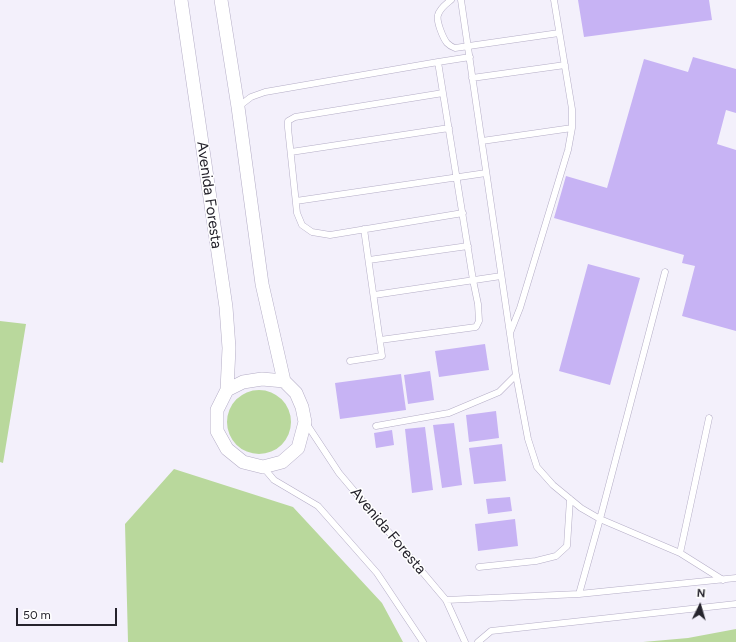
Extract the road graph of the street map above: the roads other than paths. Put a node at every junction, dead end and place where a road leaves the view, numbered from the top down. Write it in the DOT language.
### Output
graph roads {
  1 [pos="181,0"];
  2 [pos="221,0"];
  3 [pos="451,0"];
  4 [pos="461,0"];
  5 [pos="554,0"];
  6 [pos="559,33"];
  7 [pos="468,46"];
  8 [pos="470,57"];
  9 [pos="438,62"];
  10 [pos="564,65"];
  11 [pos="472,78"];
  12 [pos="443,93"];
  13 [pos="238,107"];
  14 [pos="449,128"];
  15 [pos="572,128"];
  16 [pos="482,142"];
  17 [pos="291,152"];
  18 [pos="486,173"];
  19 [pos="457,177"];
  20 [pos="296,201"];
  21 [pos="462,213"];
  22 [pos="364,230"];
  23 [pos="468,246"];
  24 [pos="369,260"];
  25 [pos="665,272"];
  26 [pos="501,276"];
  27 [pos="473,280"];
  28 [pos="374,295"];
  29 [pos="510,334"];
  30 [pos="380,340"];
  31 [pos="350,361"];
  32 [pos="516,375"];
  33 [pos="284,381"];
  34 [pos="227,390"];
  35 [pos="709,418"];
  36 [pos="305,422"];
  37 [pos="376,426"];
  38 [pos="263,467"];
  39 [pos="570,499"];
  40 [pos="600,519"];
  41 [pos="680,553"];
  42 [pos="479,567"];
  43 [pos="736,578"];
  44 [pos="723,580"];
  45 [pos="579,594"];
  46 [pos="446,600"];
  47 [pos="736,604"];
  48 [pos="424,642"];
  49 [pos="465,642"];
  50 [pos="478,642"];
  1 -- 34 [label="street, Avenida Foresta"];
  2 -- 13 [label="street"];
  3 -- 7 [label="lane"];
  4 -- 7 [label="lane"];
  5 -- 6 [label="lane"];
  6 -- 7 [label="lane"];
  6 -- 10 [label="lane"];
  7 -- 8 [label="lane"];
  8 -- 9 [label="lane"];
  8 -- 11 [label="lane"];
  9 -- 12 [label="lane"];
  9 -- 13 [label="lane"];
  10 -- 11 [label="lane"];
  10 -- 15 [label="lane"];
  11 -- 16 [label="lane"];
  12 -- 14 [label="lane"];
  12 -- 17 [label="lane"];
  13 -- 33 [label="street"];
  14 -- 17 [label="lane"];
  14 -- 19 [label="lane"];
  15 -- 16 [label="lane"];
  15 -- 29 [label="lane"];
  16 -- 18 [label="lane"];
  17 -- 20 [label="lane"];
  18 -- 19 [label="lane"];
  18 -- 26 [label="lane"];
  19 -- 20 [label="lane"];
  19 -- 21 [label="lane"];
  20 -- 22 [label="lane"];
  21 -- 22 [label="lane"];
  21 -- 23 [label="lane"];
  22 -- 24 [label="lane"];
  23 -- 24 [label="lane"];
  23 -- 27 [label="lane"];
  24 -- 28 [label="lane"];
  25 -- 40 [label="lane"];
  26 -- 27 [label="lane"];
  26 -- 29 [label="lane"];
  27 -- 28 [label="lane"];
  27 -- 30 [label="lane"];
  28 -- 30 [label="lane"];
  29 -- 32 [label="lane"];
  30 -- 31 [label="lane"];
  32 -- 37 [label="lane"];
  32 -- 39 [label="lane"];
  33 -- 34 [label="street"];
  33 -- 36 [label="street"];
  34 -- 38 [label="street"];
  35 -- 41 [label="lane"];
  36 -- 38 [label="street"];
  36 -- 46 [label="lane, Avenida Foresta"];
  38 -- 48 [label="lane"];
  39 -- 40 [label="lane"];
  39 -- 42 [label="lane"];
  40 -- 41 [label="lane"];
  40 -- 45 [label="lane"];
  41 -- 44 [label="lane"];
  43 -- 44 [label="lane"];
  44 -- 45 [label="lane"];
  45 -- 46 [label="lane"];
  46 -- 49 [label="lane, Avenida Foresta"];
  47 -- 50 [label="lane"];
}
